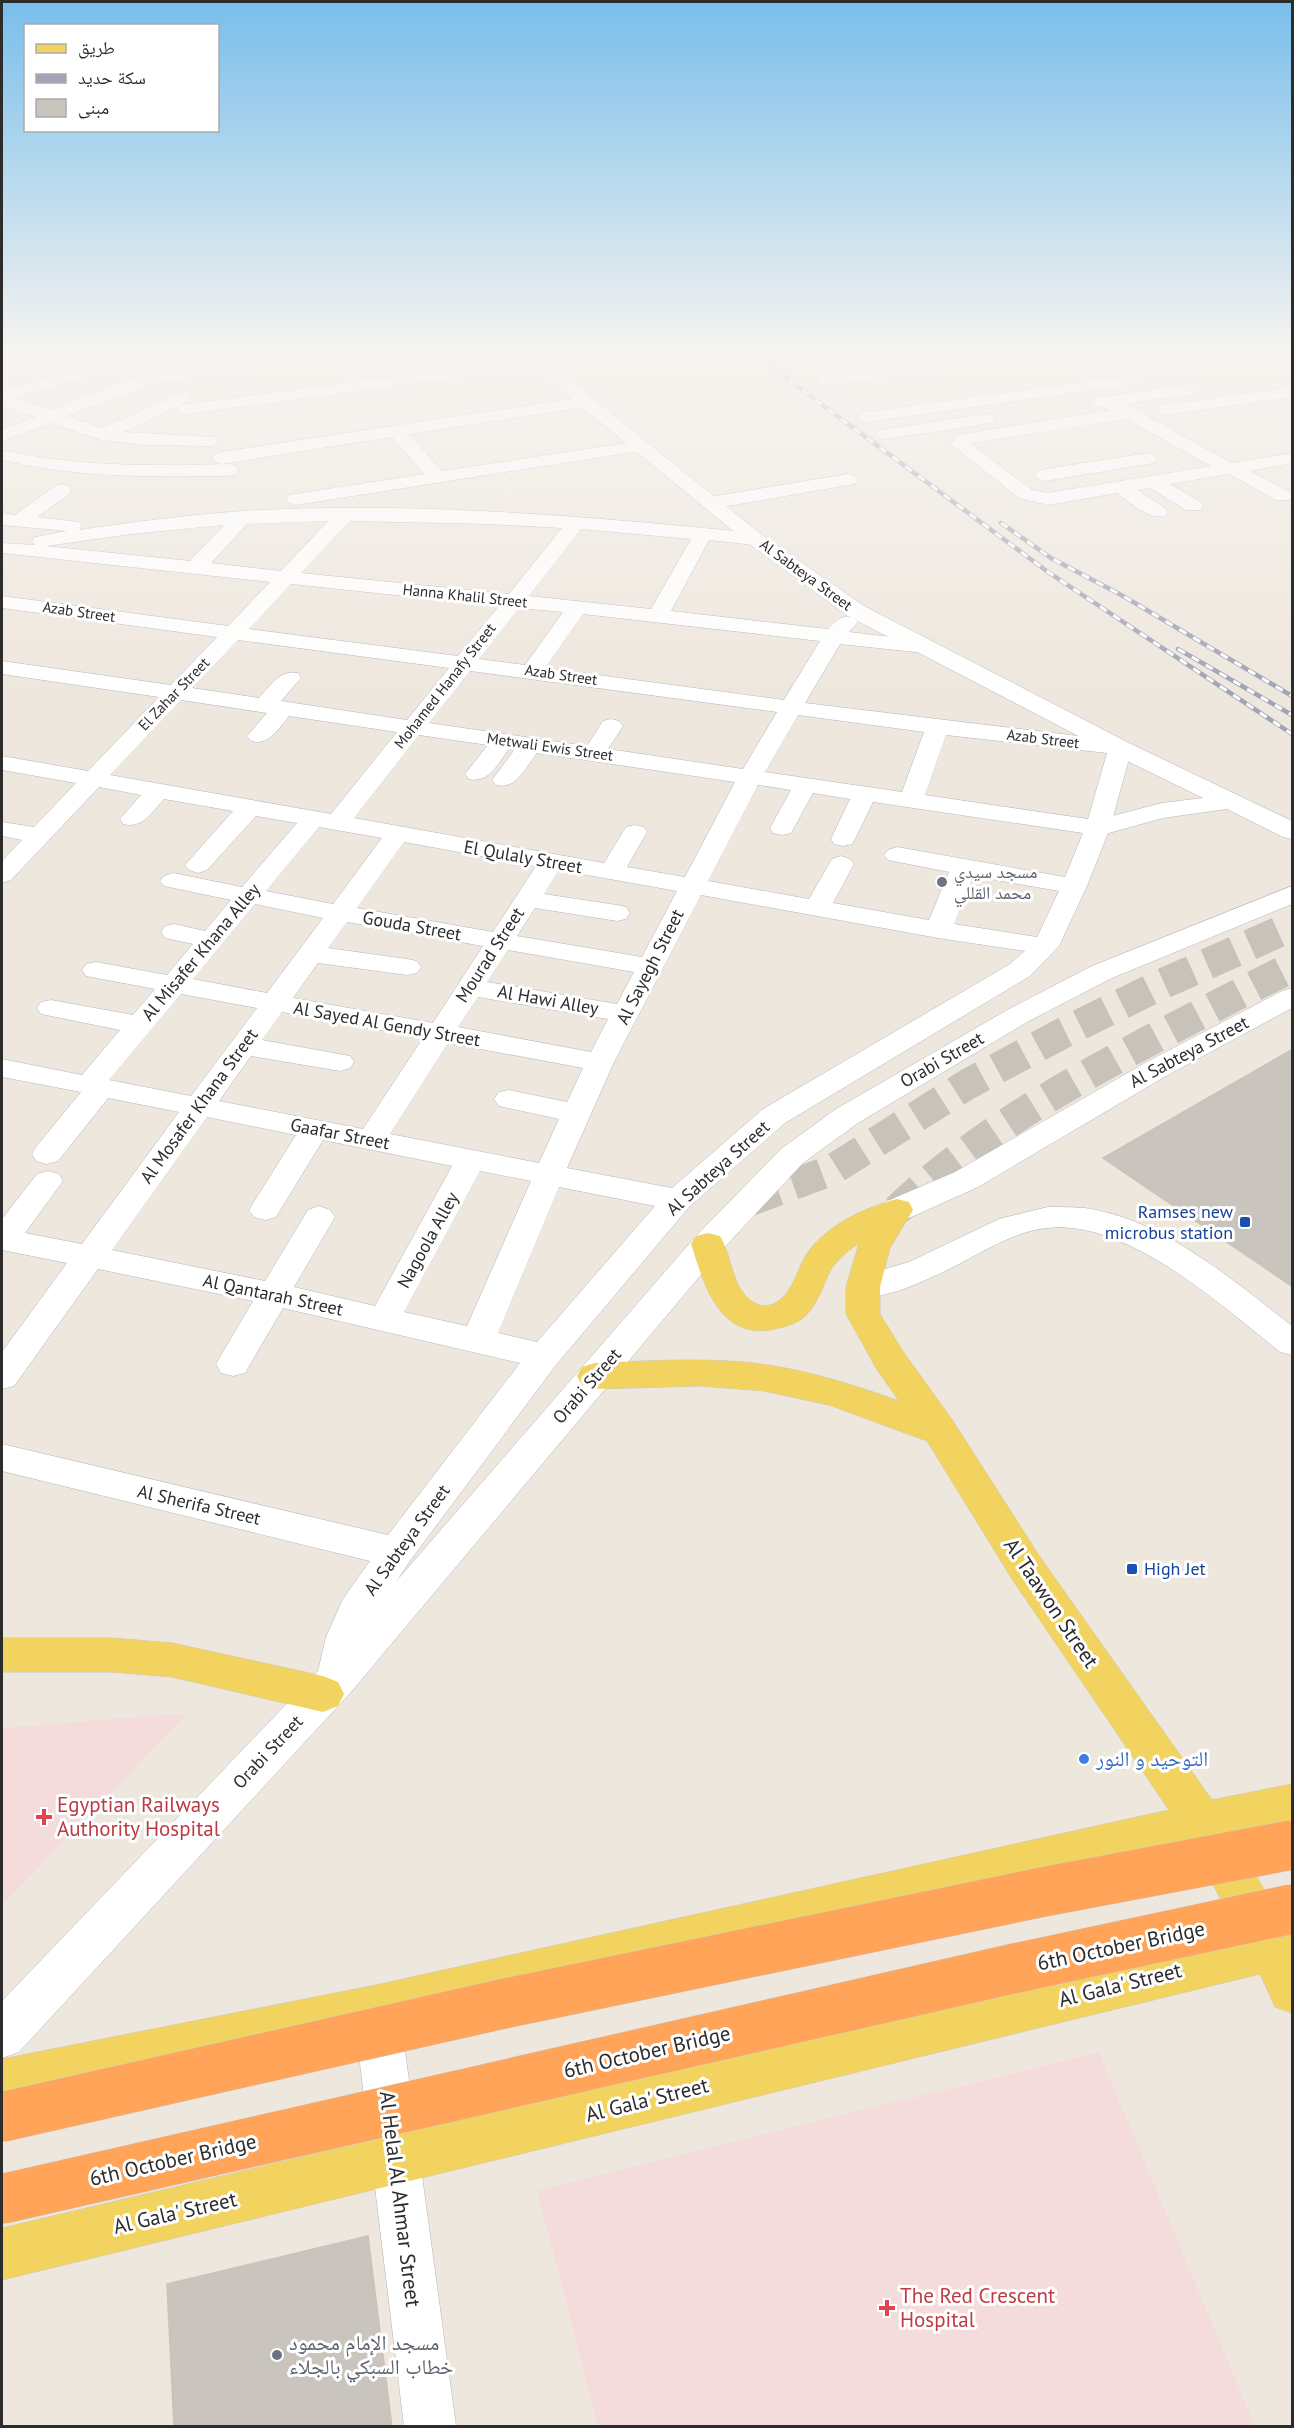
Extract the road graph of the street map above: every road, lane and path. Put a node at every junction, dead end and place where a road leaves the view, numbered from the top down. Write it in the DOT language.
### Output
graph roads {
  1 [pos="31,465"];
  2 [pos="46,465"];
  3 [pos="201,465"];
  4 [pos="226,465"];
  5 [pos="426,465"];
  6 [pos="514,465"];
  7 [pos="664,465"];
  8 [pos="988,465"];
  9 [pos="1080,465"];
  10 [pos="1081,465"];
  11 [pos="1225,465"];
  12 [pos="1247,465"];
  13 [pos="1230,468"];
  14 [pos="12,473"];
  15 [pos="1045,476"];
  16 [pos="437,477"];
  17 [pos="848,480"];
  18 [pos="1154,482"];
  19 [pos="242,488"];
  20 [pos="1115,488"];
  21 [pos="62,490"];
  22 [pos="1283,496"];
  23 [pos="710,503"];
  24 [pos="1193,506"];
  25 [pos="1158,512"];
  26 [pos="253,513"];
  27 [pos="346,514"];
  28 [pos="10,520"];
  29 [pos="577,522"];
  30 [pos="111,529"];
  31 [pos="704,534"];
  32 [pos="755,539"];
  33 [pos="3,548"];
  34 [pos="195,568"];
  35 [pos="285,578"];
  36 [pos="514,601"];
  37 [pos="2,602"];
  38 [pos="577,608"];
  39 [pos="856,611"];
  40 [pos="658,616"];
  41 [pos="233,632"];
  42 [pos="834,635"];
  43 [pos="926,647"];
  44 [pos="464,662"];
  45 [pos="2,667"];
  46 [pos="532,671"];
  47 [pos="290,678"];
  48 [pos="175,693"];
  49 [pos="275,707"];
  50 [pos="791,707"];
  51 [pos="610,726"];
  52 [pos="413,727"];
  53 [pos="937,727"];
  54 [pos="259,736"];
  55 [pos="504,740"];
  56 [pos="531,744"];
  57 [pos="1120,748"];
  58 [pos="593,754"];
  59 [pos="2,764"];
  60 [pos="477,774"];
  61 [pos="750,777"];
  62 [pos="92,780"];
  63 [pos="504,780"];
  64 [pos="806,785"];
  65 [pos="158,791"];
  66 [pos="865,794"];
  67 [pos="911,800"];
  68 [pos="1232,801"];
  69 [pos="250,807"];
  70 [pos="132,819"];
  71 [pos="325,821"];
  72 [pos="782,828"];
  73 [pos="1098,828"];
  74 [pos="2,829"];
  75 [pos="1293,831"];
  76 [pos="634,832"];
  77 [pos="39,835"];
  78 [pos="397,835"];
  79 [pos="897,855"];
  80 [pos="552,861"];
  81 [pos="198,864"];
  82 [pos="964,867"];
  83 [pos="611,872"];
  84 [pos="2,874"];
  85 [pos="173,881"];
  86 [pos="1074,886"];
  87 [pos="691,887"];
  88 [pos="1293,894"];
  89 [pos="248,895"];
  90 [pos="527,899"];
  91 [pos="817,908"];
  92 [pos="340,913"];
  93 [pos="617,913"];
  94 [pos="938,930"];
  95 [pos="174,932"];
  96 [pos="210,940"];
  97 [pos="500,941"];
  98 [pos="1046,945"];
  99 [pos="310,954"];
  100 [pos="407,967"];
  101 [pos="651,967"];
  102 [pos="96,970"];
  103 [pos="173,984"];
  104 [pos="470,987"];
  105 [pos="1293,998"];
  106 [pos="274,1003"];
  107 [pos="51,1008"];
  108 [pos="626,1014"];
  109 [pos="139,1025"];
  110 [pos="440,1033"];
  111 [pos="243,1046"];
  112 [pos="340,1062"];
  113 [pos="600,1062"];
  114 [pos="2,1069"];
  115 [pos="95,1086"];
  116 [pos="509,1099"];
  117 [pos="198,1108"];
  118 [pos="576,1113"];
  119 [pos="315,1129"];
  120 [pos="370,1140"];
  121 [pos="471,1160"];
  122 [pos="549,1175"];
  123 [pos="678,1200"];
  124 [pos="265,1210"];
  125 [pos="897,1210"];
  126 [pos="319,1217"];
  127 [pos="2,1239"];
  128 [pos="708,1244"];
  129 [pos="88,1257"];
  130 [pos="863,1287"];
  131 [pos="273,1294"];
  132 [pos="384,1319"];
  133 [pos="478,1340"];
  134 [pos="1293,1343"];
  135 [pos="544,1356"];
  136 [pos="233,1364"];
  137 [pos="595,1376"];
  138 [pos="2,1377"];
  139 [pos="939,1431"];
  140 [pos="2,1458"];
  141 [pos="396,1552"];
  142 [pos="2,1655"];
  143 [pos="329,1687"];
  144 [pos="1293,1803"];
  145 [pos="1202,1822"];
  146 [pos="1293,1845"];
  147 [pos="1286,1934"];
  148 [pos="1293,1991"];
  149 [pos="376,2008"];
  150 [pos="2,2035"];
  151 [pos="2,2083"];
  152 [pos="2,2117"];
  153 [pos="396,2161"];
  154 [pos="2,2199"];
  155 [pos="2,2254"];
  156 [pos="430,2427"];
  1 -- 14 [label="street"];
  2 -- 3 [label="street"];
  4 -- 19 [label="street"];
  5 -- 16 [label="street"];
  6 -- 16 [label="street"];
  7 -- 23 [label="street, Al Sabteya Street"];
  8 -- 20 [label="street"];
  9 -- 15 [label="street"];
  10 -- 20 [label="street"];
  11 -- 13 [label="street"];
  12 -- 13 [label="street"];
  13 -- 18 [label="street"];
  13 -- 22 [label="street"];
  16 -- 26 [label="street"];
  17 -- 23 [label="street"];
  18 -- 20 [label="street"];
  18 -- 24 [label="street"];
  20 -- 25 [label="street"];
  21 -- 28 [label="street"];
  23 -- 32 [label="street, Al Sabteya Street"];
  26 -- 27 [label="street"];
  26 -- 30 [label="street"];
  26 -- 34 [label="street"];
  27 -- 29 [label="street"];
  27 -- 35 [label="street, El Zahar Street"];
  28 -- 30 [label="street"];
  29 -- 31 [label="street"];
  29 -- 36 [label="street, Mohamed Hanafy Street"];
  30 -- 33 [label="street"];
  31 -- 32 [label="street"];
  31 -- 40 [label="street"];
  32 -- 39 [label="street, Al Sabteya Street"];
  33 -- 34 [label="street, Hanna Khalil Street"];
  34 -- 35 [label="street, Hanna Khalil Street"];
  35 -- 36 [label="street, Hanna Khalil Street"];
  35 -- 41 [label="street, El Zahar Street"];
  36 -- 38 [label="street, Hanna Khalil Street"];
  36 -- 44 [label="street, Mohamed Hanafy Street"];
  37 -- 41 [label="street, Azab Street"];
  38 -- 40 [label="street, Hanna Khalil Street"];
  38 -- 46 [label="street"];
  39 -- 42 [label="street, Al Sayegh Street"];
  39 -- 43 [label="street, Al Sabteya Street"];
  40 -- 42 [label="street, Hanna Khalil Street"];
  41 -- 44 [label="street, Azab Street"];
  41 -- 48 [label="street, El Zahar Street"];
  42 -- 43 [label="street, Hanna Khalil Street"];
  42 -- 50 [label="street, Al Sayegh Street"];
  43 -- 57 [label="street, Al Sabteya Street"];
  44 -- 46 [label="street, Azab Street"];
  44 -- 52 [label="street, Mohamed Hanafy Street"];
  45 -- 48 [label="street, Metwali Ewis Street"];
  46 -- 50 [label="street, Azab Street"];
  47 -- 49 [label="street"];
  48 -- 49 [label="street, Metwali Ewis Street"];
  48 -- 62 [label="street, El Zahar Street"];
  49 -- 52 [label="street, Metwali Ewis Street"];
  49 -- 54 [label="street"];
  50 -- 53 [label="street, Azab Street"];
  50 -- 61 [label="street, Al Sayegh Street"];
  51 -- 58 [label="street"];
  52 -- 55 [label="street, Metwali Ewis Street"];
  52 -- 71 [label="street, Mohamed Hanafy Street"];
  53 -- 57 [label="street, Azab Street"];
  53 -- 67 [label="street"];
  55 -- 56 [label="street, Metwali Ewis Street"];
  55 -- 60 [label="street"];
  56 -- 58 [label="street, Metwali Ewis Street"];
  56 -- 63 [label="street"];
  57 -- 68 [label="street, Al Sabteya Street"];
  57 -- 73 [label="street, Al Sabteya Street"];
  58 -- 61 [label="street, Metwali Ewis Street"];
  59 -- 62 [label="street, El Qulaly Street"];
  61 -- 64 [label="street, Metwali Ewis Street"];
  61 -- 87 [label="street, Al Sayegh Street"];
  62 -- 65 [label="street, El Qulaly Street"];
  62 -- 77 [label="street, El Zahar Street"];
  64 -- 66 [label="street, Metwali Ewis Street"];
  64 -- 72 [label="street"];
  65 -- 69 [label="street, El Qulaly Street"];
  65 -- 70 [label="street"];
  66 -- 67 [label="street, Metwali Ewis Street"];
  66 -- 91 [label="street"];
  67 -- 73 [label="street, Metwali Ewis Street"];
  68 -- 73 [label="street"];
  68 -- 75 [label="street, Al Sabteya Street"];
  69 -- 71 [label="street, El Qulaly Street"];
  69 -- 81 [label="street"];
  71 -- 78 [label="street, El Qulaly Street"];
  71 -- 89 [label="street, Al Misafer Khana Alley"];
  73 -- 86 [label="street, Al Sabteya Street"];
  74 -- 77 [label="street"];
  76 -- 83 [label="street"];
  77 -- 84 [label="street, El Zahar Street"];
  78 -- 80 [label="street, El Qulaly Street"];
  78 -- 92 [label="street, Al Mosafer Khana Street"];
  79 -- 82 [label="street"];
  80 -- 83 [label="street, El Qulaly Street"];
  80 -- 90 [label="street, Mourad Street"];
  82 -- 86 [label="street"];
  82 -- 94 [label="street"];
  83 -- 87 [label="street, El Qulaly Street"];
  85 -- 89 [label="street, Gouda Street"];
  86 -- 98 [label="street, Al Sabteya Street"];
  87 -- 91 [label="street, El Qulaly Street"];
  87 -- 101 [label="street, Al Sayegh Street"];
  88 -- 128 [label="street, Orabi Street"];
  89 -- 92 [label="street, Gouda Street"];
  89 -- 96 [label="street, Al Misafer Khana Alley"];
  90 -- 93 [label="street"];
  90 -- 97 [label="street, Mourad Street"];
  91 -- 94 [label="street, El Qulaly Street"];
  92 -- 97 [label="street, Gouda Street"];
  92 -- 99 [label="street, Al Mosafer Khana Street"];
  94 -- 98 [label="street, El Qulaly Street"];
  95 -- 96 [label="street"];
  96 -- 103 [label="street, Al Misafer Khana Alley"];
  97 -- 101 [label="street, Gouda Street"];
  97 -- 104 [label="street, Mourad Street"];
  98 -- 123 [label="street, Al Sabteya Street"];
  99 -- 100 [label="street"];
  99 -- 106 [label="street, Al Mosafer Khana Street"];
  101 -- 108 [label="street, Al Sayegh Street"];
  102 -- 103 [label="street, Al Sayed Al Gendy Street"];
  103 -- 106 [label="street, Al Sayed Al Gendy Street"];
  103 -- 109 [label="street, Al Misafer Khana Alley"];
  104 -- 108 [label="street, Al Hawi Alley"];
  104 -- 110 [label="street, Mourad Street"];
  105 -- 125 [label="street, Al Sabteya Street"];
  106 -- 110 [label="street, Al Sayed Al Gendy Street"];
  106 -- 111 [label="street, Al Mosafer Khana Street"];
  107 -- 109 [label="street"];
  108 -- 113 [label="street, Al Sayegh Street"];
  109 -- 115 [label="street, Al Misafer Khana Alley"];
  110 -- 113 [label="street, Al Sayed Al Gendy Street"];
  110 -- 120 [label="street, Mourad Street"];
  111 -- 112 [label="street"];
  111 -- 117 [label="street, Al Mosafer Khana Street"];
  113 -- 118 [label="street, Al Sayegh Street"];
  114 -- 115 [label="street, Gaafar Street"];
  115 -- 117 [label="street, Gaafar Street"];
  115 -- 127 [label="street, Al Misafer Khana Alley"];
  116 -- 118 [label="street"];
  117 -- 119 [label="street, Gaafar Street"];
  117 -- 129 [label="street, Al Mosafer Khana Street"];
  118 -- 122 [label="street, Al Sayegh Street"];
  119 -- 120 [label="street, Gaafar Street"];
  119 -- 124 [label="street"];
  120 -- 121 [label="street, Gaafar Street"];
  121 -- 122 [label="street, Gaafar Street"];
  121 -- 132 [label="street, Nagoola Alley"];
  122 -- 123 [label="street, Gaafar Street"];
  122 -- 133 [label="street, Al Sayegh Street"];
  123 -- 135 [label="street, Al Sabteya Street"];
  125 -- 128 [label="main road"];
  125 -- 130 [label="main road, Al Taawon Street"];
  126 -- 131 [label="street"];
  127 -- 129 [label="street, Al Qantarah Street"];
  128 -- 137 [label="street, Orabi Street"];
  129 -- 131 [label="street, Al Qantarah Street"];
  129 -- 138 [label="street, Al Mosafer Khana Street"];
  130 -- 134 [label="street"];
  130 -- 139 [label="main road, Al Taawon Street"];
  131 -- 132 [label="street, Al Qantarah Street"];
  131 -- 136 [label="street"];
  132 -- 133 [label="street, Al Qantarah Street"];
  133 -- 135 [label="street, Al Qantarah Street"];
  135 -- 141 [label="street, Al Sabteya Street"];
  137 -- 139 [label="main road"];
  137 -- 143 [label="street, Orabi Street"];
  139 -- 145 [label="main road, Al Taawon Street"];
  140 -- 141 [label="street, Al Sherifa Street"];
  141 -- 143 [label="street, Al Sabteya Street"];
  142 -- 143 [label="main road"];
  143 -- 150 [label="street, Orabi Street"];
  144 -- 145 [label="main road"];
  145 -- 147 [label="main road, Al Taawon Street"];
  145 -- 149 [label="main road"];
  146 -- 152 [label="highway, bridge"];
  147 -- 148 [label="main road, Al Taawon Street"];
  147 -- 153 [label="main road, Al Gala' Street"];
  147 -- 154 [label="highway, 6th October Bridge, bridge"];
  149 -- 151 [label="main road"];
  149 -- 153 [label="street, Al Helal Al Ahmar Street"];
  153 -- 155 [label="main road, Al Gala' Street"];
  153 -- 156 [label="street, Al Helal Al Ahmar Street"];
}
